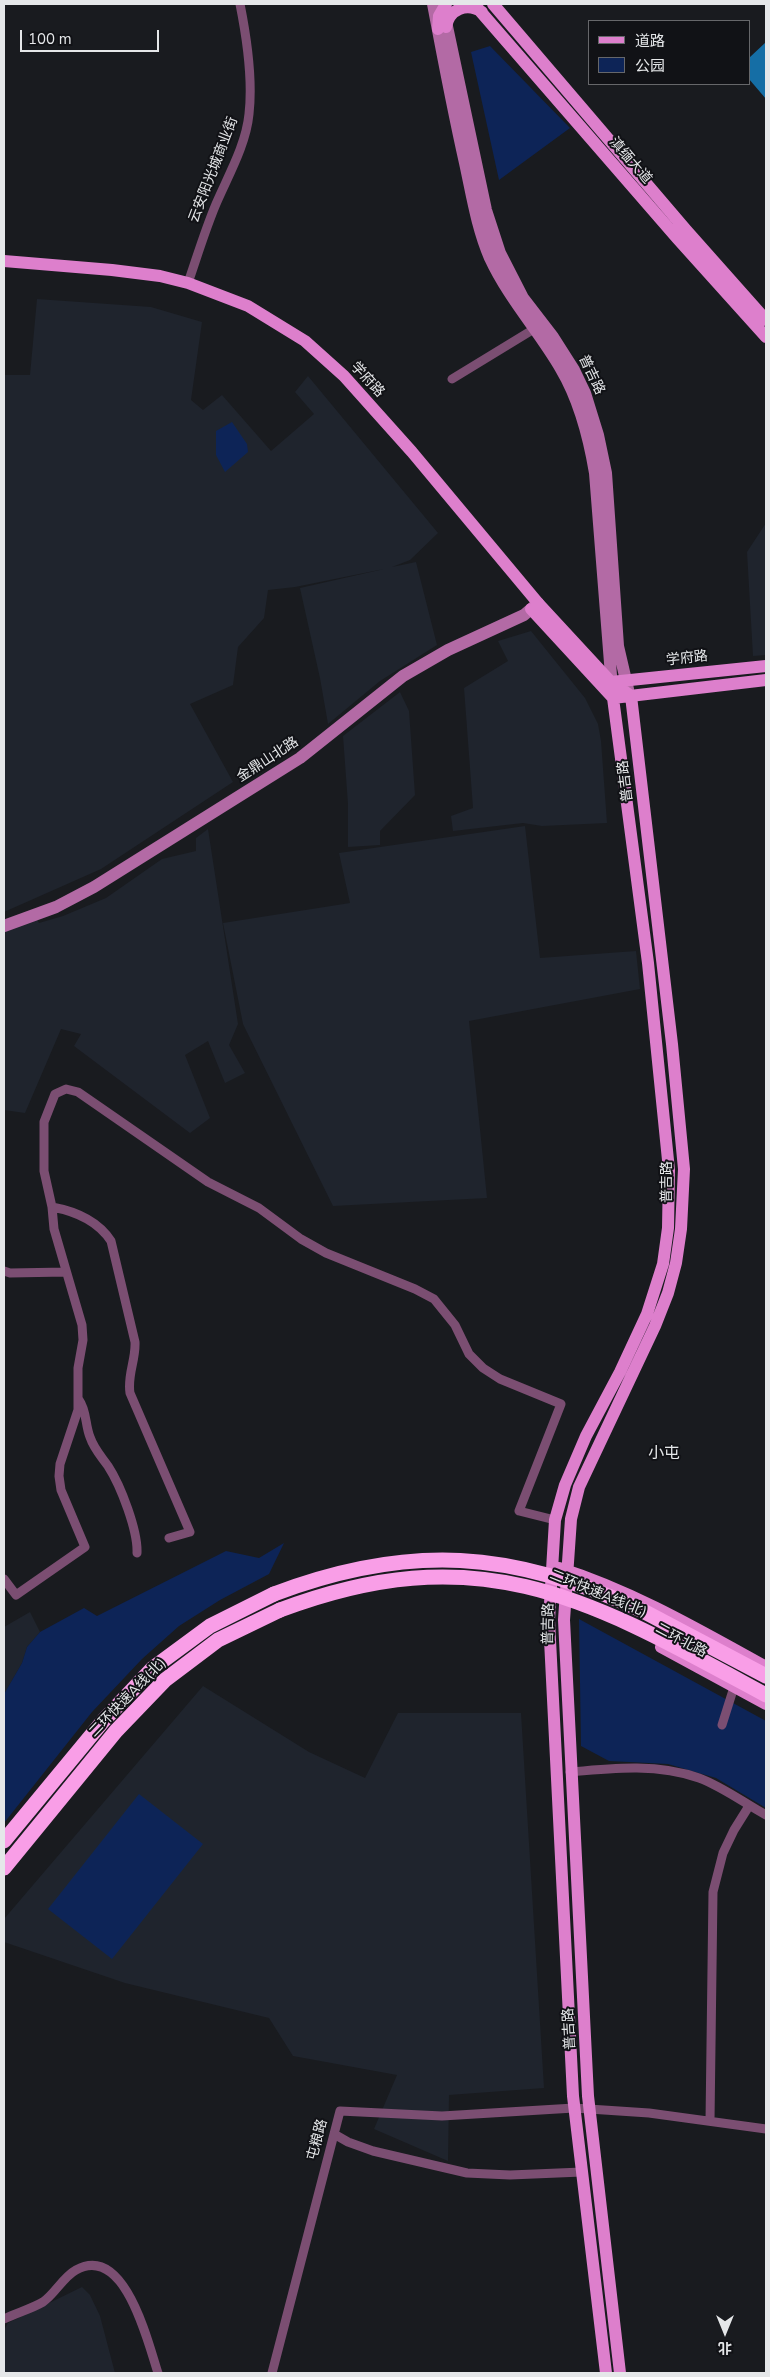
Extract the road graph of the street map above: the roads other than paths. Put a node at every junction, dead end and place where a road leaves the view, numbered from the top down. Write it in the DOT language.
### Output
graph roads {
  1 [pos="240,4"];
  2 [pos="442,4"];
  3 [pos="493,4"];
  4 [pos="478,8"];
  5 [pos="442,28"];
  6 [pos="4,261"];
  7 [pos="188,283"];
  8 [pos="766,320"];
  9 [pos="534,329"];
  10 [pos="766,337"];
  11 [pos="452,380"];
  12 [pos="535,606"];
  13 [pos="766,666"];
  14 [pos="626,680"];
  15 [pos="766,680"];
  16 [pos="611,682"];
  17 [pos="631,696"];
  18 [pos="613,698"];
  19 [pos="4,926"];
  20 [pos="52,1207"];
  21 [pos="4,1271"];
  22 [pos="66,1272"];
  23 [pos="78,1398"];
  24 [pos="555,1520"];
  25 [pos="169,1538"];
  26 [pos="137,1553"];
  27 [pos="552,1566"];
  28 [pos="566,1575"];
  29 [pos="4,1579"];
  30 [pos="550,1600"];
  31 [pos="564,1605"];
  32 [pos="643,1611"];
  33 [pos="636,1626"];
  34 [pos="766,1667"];
  35 [pos="766,1676"];
  36 [pos="734,1687"];
  37 [pos="766,1695"];
  38 [pos="766,1704"];
  39 [pos="722,1725"];
  40 [pos="570,1772"];
  41 [pos="749,1806"];
  42 [pos="766,1815"];
  43 [pos="4,1841"];
  44 [pos="4,1868"];
  45 [pos="574,2108"];
  46 [pos="590,2109"];
  47 [pos="710,2121"];
  48 [pos="766,2129"];
  49 [pos="334,2134"];
  50 [pos="582,2172"];
  51 [pos="4,2318"];
  52 [pos="158,2373"];
  53 [pos="272,2373"];
  54 [pos="606,2373"];
  55 [pos="620,2373"];
  1 -- 7 [label="street, 云安阳光城商业街"];
  2 -- 5 [label="main road, 普吉路"];
  3 -- 8 [label="main road, 滇缅大道"];
  4 -- 5 [label="main road"];
  4 -- 10 [label="main road, 滇缅大道"];
  5 -- 9 [label="main road, 普吉路"];
  5 -- 14 [label="main road, 普吉路"];
  6 -- 7 [label="main road, 学府路"];
  7 -- 12 [label="main road, 学府路"];
  9 -- 11 [label="street"];
  9 -- 16 [label="main road, 普吉路"];
  12 -- 16 [label="main road, 学府路"];
  12 -- 18 [label="main road, 学府路"];
  12 -- 19 [label="main road, 金鼎山北路"];
  13 -- 14 [label="main road, 学府路"];
  14 -- 16 [label="main road, 学府路"];
  14 -- 17 [label="main road, 普吉路"];
  15 -- 17 [label="main road"];
  16 -- 17 [label="main road, 学府路"];
  16 -- 18 [label="main road, 普吉路"];
  17 -- 18 [label="main road"];
  17 -- 28 [label="main road, 普吉路"];
  18 -- 24 [label="main road, 普吉路"];
  20 -- 22 [label="street"];
  20 -- 24 [label="street"];
  20 -- 25 [label="street"];
  21 -- 22 [label="street"];
  22 -- 23 [label="street"];
  23 -- 26 [label="street"];
  23 -- 29 [label="street"];
  24 -- 27 [label="main road, 普吉路"];
  27 -- 28 [label="main road, 二环北路"];
  27 -- 30 [label="main road, 普吉路"];
  28 -- 31 [label="main road, 普吉路"];
  28 -- 32 [label="highway, bridge"];
  28 -- 34 [label="main road, 二环北路"];
  28 -- 43 [label="highway, bridge"];
  30 -- 31 [label="main road, 二环北路"];
  30 -- 45 [label="main road, 普吉路"];
  31 -- 36 [label="main road, 二环北路"];
  31 -- 40 [label="main road, 普吉路"];
  32 -- 34 [label="highway"];
  32 -- 35 [label="highway"];
  33 -- 37 [label="highway, 二环快速A线(北), bridge"];
  33 -- 38 [label="highway, bridge"];
  33 -- 44 [label="highway, 二环快速A线(北), bridge"];
  36 -- 38 [label="main road, 二环北路"];
  36 -- 39 [label="street"];
  40 -- 41 [label="street"];
  40 -- 46 [label="main road, 普吉路"];
  41 -- 42 [label="street"];
  41 -- 47 [label="street"];
  45 -- 46 [label="street"];
  45 -- 49 [label="street, 屯粮路"];
  45 -- 50 [label="main road, 普吉路"];
  46 -- 47 [label="street"];
  46 -- 55 [label="main road, 普吉路"];
  47 -- 48 [label="street"];
  49 -- 50 [label="street"];
  49 -- 53 [label="street, 屯粮路"];
  50 -- 54 [label="main road, 普吉路"];
  51 -- 52 [label="street"];
}
